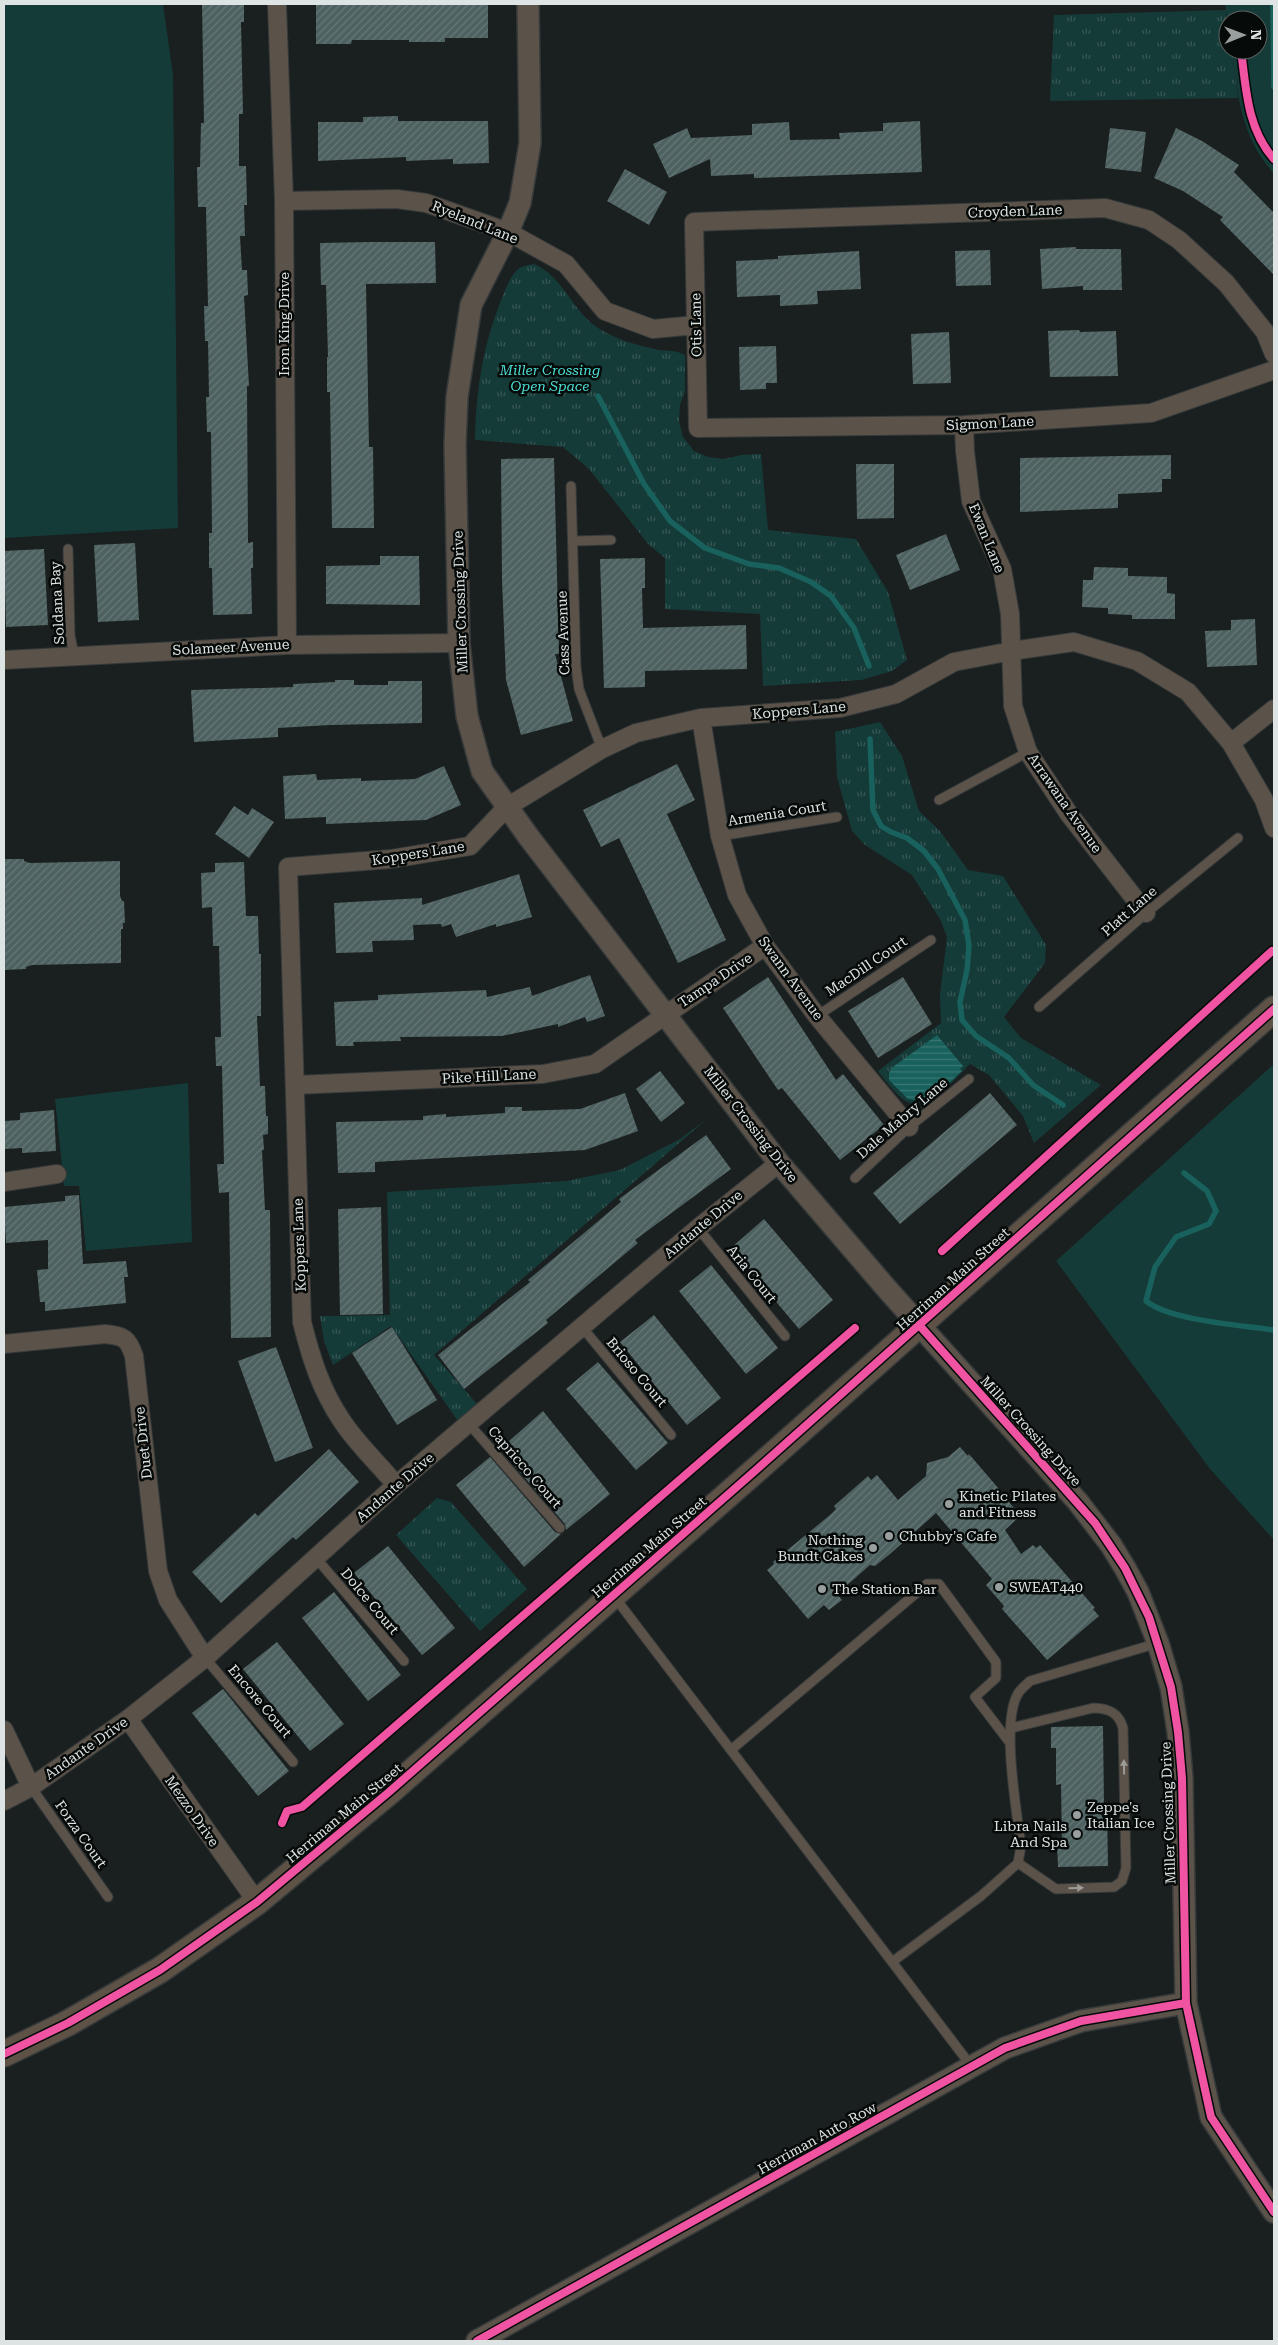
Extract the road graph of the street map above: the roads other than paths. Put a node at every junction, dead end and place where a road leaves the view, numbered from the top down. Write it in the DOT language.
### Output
graph roads {
  1 [pos="277,4"];
  2 [pos="528,4"];
  3 [pos="284,202"];
  4 [pos="694,222"];
  5 [pos="508,232"];
  6 [pos="696,325"];
  7 [pos="1274,354"];
  8 [pos="1274,370"];
  9 [pos="964,425"];
  10 [pos="698,428"];
  11 [pos="572,486"];
  12 [pos="611,540"];
  13 [pos="574,541"];
  14 [pos="68,549"];
  15 [pos="459,643"];
  16 [pos="286,645"];
  17 [pos="1012,651"];
  18 [pos="74,655"];
  19 [pos="4,660"];
  20 [pos="1274,709"];
  21 [pos="701,718"];
  22 [pos="1231,743"];
  23 [pos="602,749"];
  24 [pos="1028,752"];
  25 [pos="939,800"];
  26 [pos="507,807"];
  27 [pos="837,817"];
  28 [pos="1274,828"];
  29 [pos="720,836"];
  30 [pos="1238,838"];
  31 [pos="1146,913"];
  32 [pos="931,940"];
  33 [pos="765,946"];
  34 [pos="1039,1007"];
  35 [pos="1274,1009"];
  36 [pos="665,1014"];
  37 [pos="817,1016"];
  38 [pos="969,1079"];
  39 [pos="296,1085"];
  40 [pos="909,1127"];
  41 [pos="779,1162"];
  42 [pos="57,1174"];
  43 [pos="855,1178"];
  44 [pos="4,1182"];
  45 [pos="698,1228"];
  46 [pos="920,1326"];
  47 [pos="582,1327"];
  48 [pos="785,1336"];
  49 [pos="4,1344"];
  50 [pos="469,1424"];
  51 [pos="671,1435"];
  52 [pos="396,1486"];
  53 [pos="560,1528"];
  54 [pos="316,1558"];
  55 [pos="613,1595"];
  56 [pos="1158,1643"];
  57 [pos="205,1658"];
  58 [pos="404,1661"];
  59 [pos="128,1719"];
  60 [pos="1011,1728"];
  61 [pos="4,1730"];
  62 [pos="1010,1743"];
  63 [pos="731,1750"];
  64 [pos="293,1762"];
  65 [pos="30,1788"];
  66 [pos="4,1801"];
  67 [pos="1018,1863"];
  68 [pos="108,1897"];
  69 [pos="257,1902"];
  70 [pos="892,1962"];
  71 [pos="1186,2003"];
  72 [pos="4,2054"];
  73 [pos="972,2067"];
  74 [pos="1274,2212"];
  75 [pos="477,2341"];
  1 -- 3 [label="street, Iron King Drive"];
  2 -- 5 [label="street, Miller Crossing Drive"];
  3 -- 5 [label="street, Ryeland Lane"];
  3 -- 16 [label="street, Iron King Drive"];
  4 -- 6 [label="street, Otis Lane"];
  4 -- 7 [label="street, Croyden Lane"];
  5 -- 6 [label="street, Ryeland Lane"];
  5 -- 15 [label="street, Miller Crossing Drive"];
  6 -- 10 [label="street, Otis Lane"];
  8 -- 9 [label="street, Sigmon Lane"];
  9 -- 10 [label="street, Sigmon Lane"];
  9 -- 17 [label="street, Ewan Lane"];
  11 -- 13 [label="lane, Cass Avenue"];
  12 -- 13 [label="lane"];
  13 -- 23 [label="lane, Cass Avenue"];
  14 -- 18 [label="lane, Soldana Bay"];
  15 -- 16 [label="street, Solameer Avenue"];
  15 -- 26 [label="street, Miller Crossing Drive"];
  16 -- 18 [label="street, Solameer Avenue"];
  17 -- 21 [label="street, Koppers Lane"];
  17 -- 22 [label="street, Koppers Lane"];
  17 -- 24 [label="street, Arrawana Avenue"];
  18 -- 19 [label="street, Solameer Avenue"];
  20 -- 22 [label="street"];
  21 -- 23 [label="street, Koppers Lane"];
  21 -- 29 [label="street, Swann Avenue"];
  22 -- 28 [label="street, Koppers Lane"];
  23 -- 26 [label="street, Koppers Lane"];
  24 -- 25 [label="lane"];
  24 -- 31 [label="street, Arrawana Avenue"];
  26 -- 36 [label="street, Miller Crossing Drive"];
  26 -- 39 [label="street, Koppers Lane"];
  27 -- 29 [label="lane, Armenia Court"];
  29 -- 33 [label="street, Swann Avenue"];
  30 -- 31 [label="lane, Platt Lane"];
  31 -- 34 [label="lane, Platt Lane"];
  32 -- 37 [label="lane, MacDill Court"];
  33 -- 36 [label="street, Tampa Drive"];
  33 -- 37 [label="street, Swann Avenue"];
  35 -- 46 [label="main road, Herriman Main Street"];
  36 -- 39 [label="street, Pike Hill Lane"];
  36 -- 41 [label="street, Miller Crossing Drive"];
  37 -- 40 [label="street, Swann Avenue"];
  38 -- 40 [label="lane, Dale Mabry Lane"];
  39 -- 52 [label="street, Koppers Lane"];
  40 -- 43 [label="lane, Dale Mabry Lane"];
  41 -- 45 [label="street, Andante Drive"];
  41 -- 46 [label="street, Miller Crossing Drive"];
  42 -- 44 [label="street"];
  45 -- 47 [label="street, Andante Drive"];
  45 -- 48 [label="lane, Aria Court"];
  46 -- 55 [label="main road, Herriman Main Street"];
  46 -- 56 [label="street, Miller Crossing Drive"];
  47 -- 50 [label="street, Andante Drive"];
  47 -- 51 [label="lane, Brioso Court"];
  49 -- 57 [label="street, Duet Drive"];
  50 -- 52 [label="street, Andante Drive"];
  50 -- 53 [label="lane, Capricco Court"];
  52 -- 54 [label="street, Andante Drive"];
  54 -- 57 [label="street, Andante Drive"];
  54 -- 58 [label="lane, Dolce Court"];
  55 -- 63 [label="lane"];
  55 -- 69 [label="main road, Herriman Main Street"];
  56 -- 60 [label="lane"];
  56 -- 71 [label="street, Miller Crossing Drive"];
  57 -- 59 [label="street, Andante Drive"];
  57 -- 64 [label="lane, Encore Court"];
  59 -- 65 [label="street, Andante Drive"];
  59 -- 69 [label="street, Mezzo Drive"];
  60 -- 62 [label="lane"];
  67 -- 60 [label="lane, one-way"];
  61 -- 65 [label="street"];
  62 -- 63 [label="lane"];
  62 -- 67 [label="lane"];
  63 -- 70 [label="lane"];
  65 -- 66 [label="street, Andante Drive"];
  65 -- 68 [label="lane, Forza Court"];
  67 -- 70 [label="lane"];
  69 -- 72 [label="main road, Herriman Main Street"];
  70 -- 73 [label="lane"];
  71 -- 73 [label="street, Herriman Auto Row"];
  71 -- 74 [label="street, Miller Crossing Drive"];
  73 -- 75 [label="street, Herriman Auto Row"];
}
